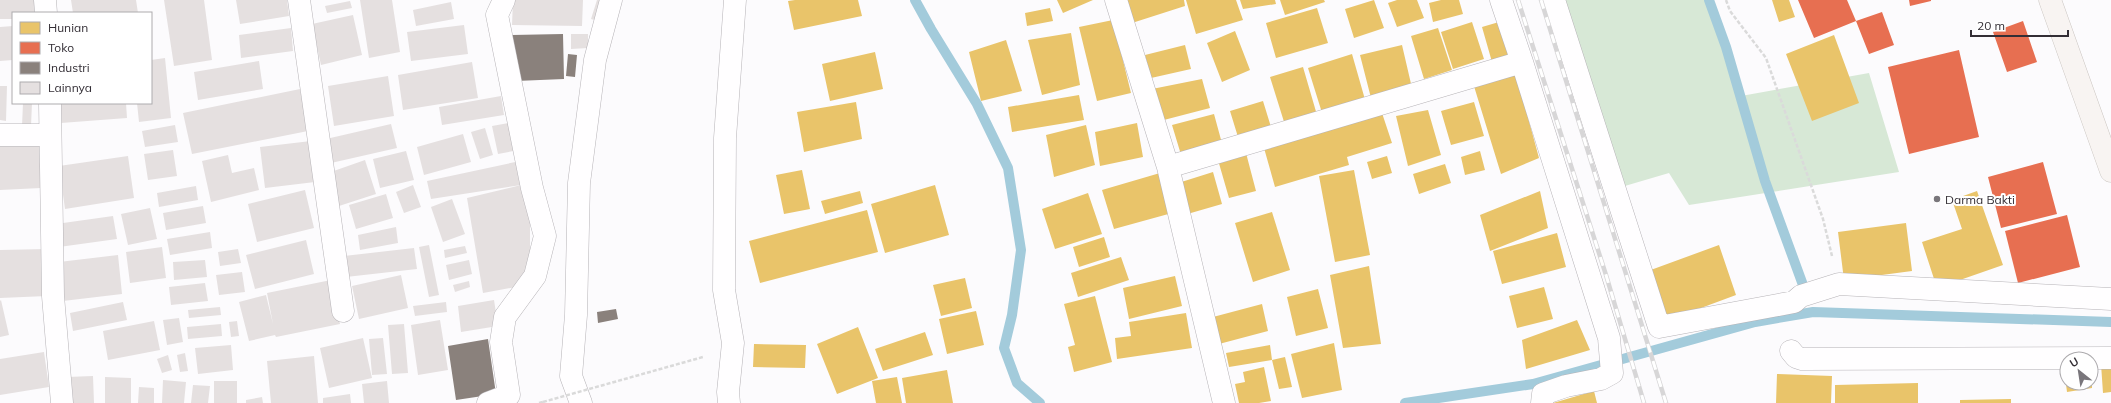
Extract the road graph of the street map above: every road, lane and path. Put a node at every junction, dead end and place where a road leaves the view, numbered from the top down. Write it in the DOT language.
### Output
graph roads {
  1 [pos="45,0"];
  2 [pos="298,0"];
  3 [pos="504,0"];
  4 [pos="611,0"];
  5 [pos="735,0"];
  6 [pos="1116,0"];
  7 [pos="1501,0"];
  8 [pos="1554,0"];
  9 [pos="1726,0"];
  10 [pos="2050,0"];
  11 [pos="46,12"];
  12 [pos="1522,62"];
  13 [pos="50,104"];
  14 [pos="0,135"];
  15 [pos="50,135"];
  16 [pos="1168,167"];
  17 [pos="2110,168"];
  18 [pos="1820,290"];
  19 [pos="2111,299"];
  20 [pos="343,311"];
  21 [pos="1792,351"];
  22 [pos="703,358"];
  23 [pos="2111,358"];
  24 [pos="1224,401"];
  25 [pos="62,403"];
  26 [pos="488,403"];
  27 [pos="538,403"];
  28 [pos="581,403"];
  29 [pos="729,403"];
  30 [pos="1542,403"];
  1 -- 11 [label="street"];
  2 -- 20 [label="street"];
  3 -- 26 [label="street"];
  4 -- 28 [label="street"];
  5 -- 29 [label="street"];
  6 -- 16 [label="street"];
  7 -- 12 [label="street"];
  8 -- 18 [label="street"];
  9 -- 18 [label="path"];
  10 -- 17 [label="main road"];
  12 -- 16 [label="street"];
  12 -- 30 [label="street"];
  13 -- 15 [label="street"];
  14 -- 15 [label="street"];
  15 -- 25 [label="street"];
  16 -- 24 [label="street"];
  18 -- 19 [label="street"];
  21 -- 23 [label="street"];
  22 -- 27 [label="path, bridge"];
}
